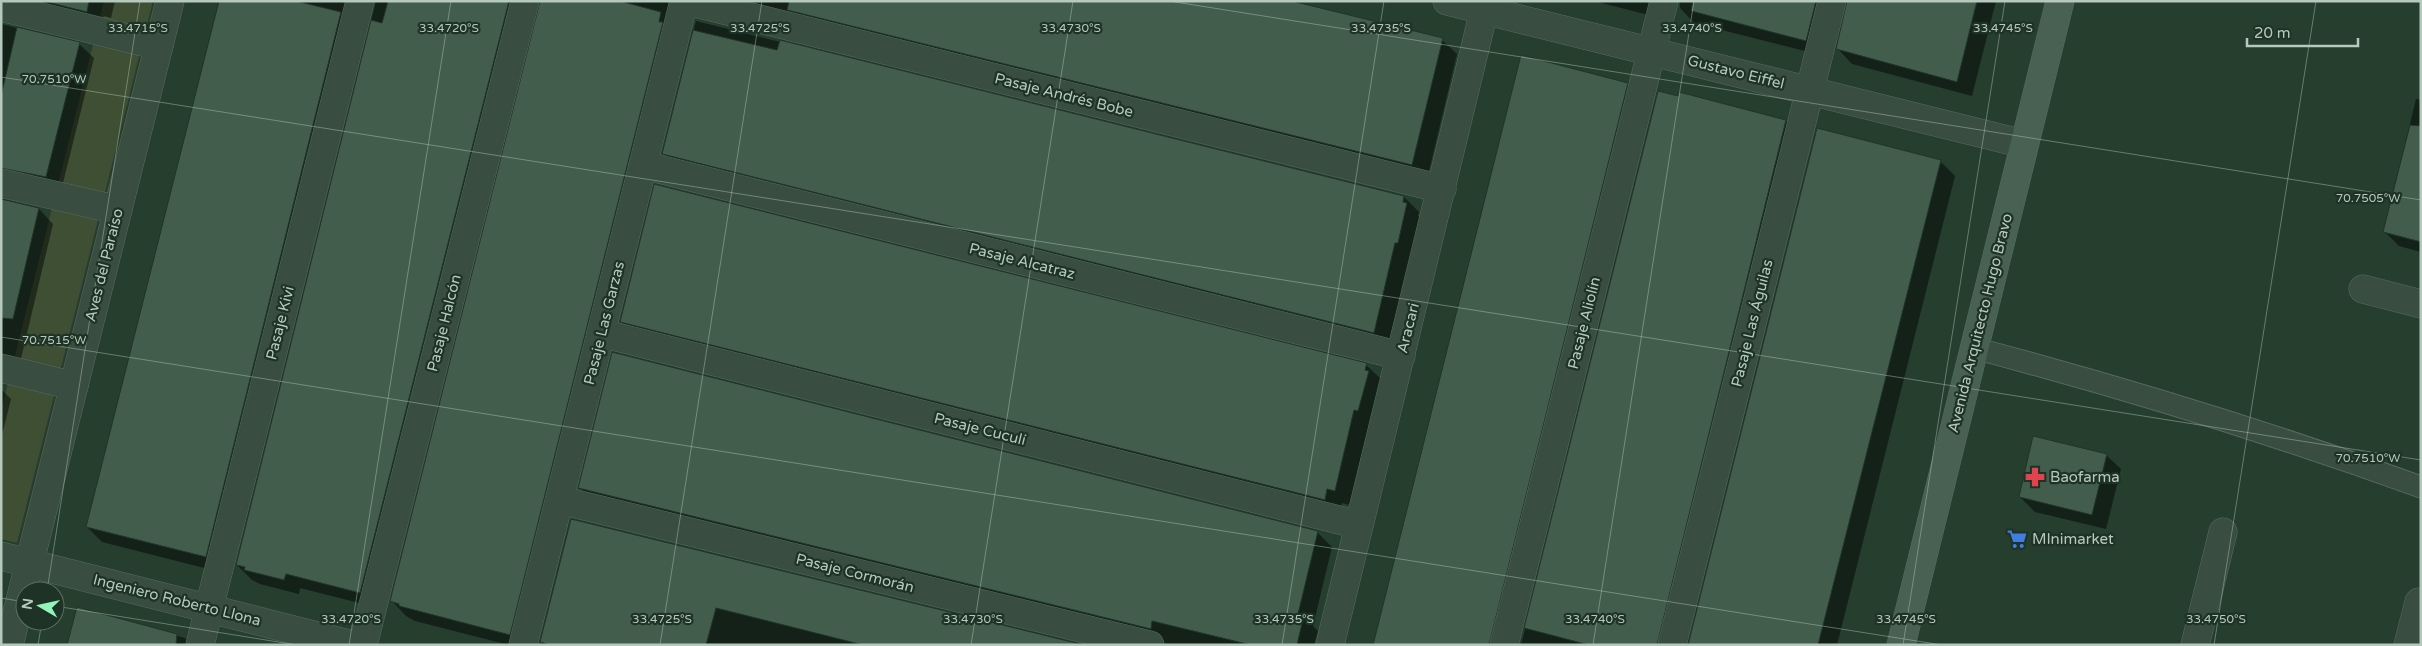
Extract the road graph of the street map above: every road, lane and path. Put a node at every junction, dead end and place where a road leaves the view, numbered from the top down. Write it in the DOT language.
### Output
graph roads {
  1 [pos="170,1"];
  2 [pos="360,1"];
  3 [pos="525,1"];
  4 [pos="685,1"];
  5 [pos="1447,1"];
  6 [pos="1664,1"];
  7 [pos="1832,1"];
  8 [pos="2060,1"];
  9 [pos="1,7"];
  10 [pos="1498,9"];
  11 [pos="159,46"];
  12 [pos="1651,52"];
  13 [pos="1810,91"];
  14 [pos="2024,144"];
  15 [pos="643,165"];
  16 [pos="1,183"];
  17 [pos="1442,189"];
  18 [pos="118,210"];
  19 [pos="2363,289"];
  20 [pos="2421,304"];
  21 [pos="601,333"];
  22 [pos="1974,348"];
  23 [pos="1401,356"];
  24 [pos="1,368"];
  25 [pos="74,386"];
  26 [pos="2421,487"];
  27 [pos="560,500"];
  28 [pos="1359,525"];
  29 [pos="2223,532"];
  30 [pos="1,556"];
  31 [pos="30,563"];
  32 [pos="2419,602"];
  33 [pos="209,608"];
  34 [pos="10,645"];
  35 [pos="200,645"];
  36 [pos="352,645"];
  37 [pos="363,645"];
  38 [pos="523,645"];
  39 [pos="1150,645"];
  40 [pos="1330,645"];
  41 [pos="1504,645"];
  42 [pos="1672,645"];
  43 [pos="1901,645"];
  44 [pos="2195,645"];
  45 [pos="2408,645"];
  1 -- 11 [label="street, Aves del Paraíso"];
  2 -- 33 [label="street, Pasaje Kivi"];
  3 -- 37 [label="street, Pasaje Halcón"];
  4 -- 15 [label="street, Pasaje Las Garzas"];
  4 -- 17 [label="street, Pasaje Andrés Bobe"];
  5 -- 10 [label="street, Gustavo Eiffel"];
  6 -- 12 [label="street, Pasaje Aliolín"];
  7 -- 13 [label="street, Pasaje Las Águilas"];
  8 -- 14 [label="street, Avenida Arquitecto Hugo Bravo"];
  9 -- 11 [label="street"];
  10 -- 12 [label="street, Gustavo Eiffel"];
  10 -- 17 [label="street, Aracari"];
  11 -- 18 [label="street, Aves del Paraíso"];
  12 -- 13 [label="street, Gustavo Eiffel"];
  12 -- 41 [label="street, Pasaje Aliolín"];
  13 -- 14 [label="street, Gustavo Eiffel"];
  13 -- 42 [label="street, Pasaje Las Águilas"];
  14 -- 22 [label="street, Avenida Arquitecto Hugo Bravo"];
  15 -- 21 [label="street, Pasaje Las Garzas"];
  15 -- 23 [label="street, Pasaje Alcatraz"];
  16 -- 18 [label="street"];
  17 -- 23 [label="street, Aracari"];
  18 -- 25 [label="street, Aves del Paraíso"];
  19 -- 20 [label="street"];
  21 -- 27 [label="street, Pasaje Las Garzas"];
  21 -- 28 [label="street, Pasaje Cuculí"];
  22 -- 26 [label="lane"];
  22 -- 43 [label="street, Avenida Arquitecto Hugo Bravo"];
  23 -- 28 [label="street, Aracari"];
  24 -- 25 [label="street"];
  25 -- 31 [label="street, Aves del Paraíso"];
  27 -- 38 [label="street, Pasaje Las Garzas"];
  27 -- 39 [label="street, Pasaje Cormorán"];
  28 -- 40 [label="street, Aracari"];
  29 -- 44 [label="street"];
  30 -- 31 [label="street, Ingeniero Roberto Llona"];
  31 -- 33 [label="street, Ingeniero Roberto Llona"];
  31 -- 34 [label="street, Aves del Paraíso"];
  32 -- 45 [label="street"];
  33 -- 35 [label="street, Pasaje Kivi"];
  33 -- 36 [label="street, Ingeniero Roberto Llona"];
}
